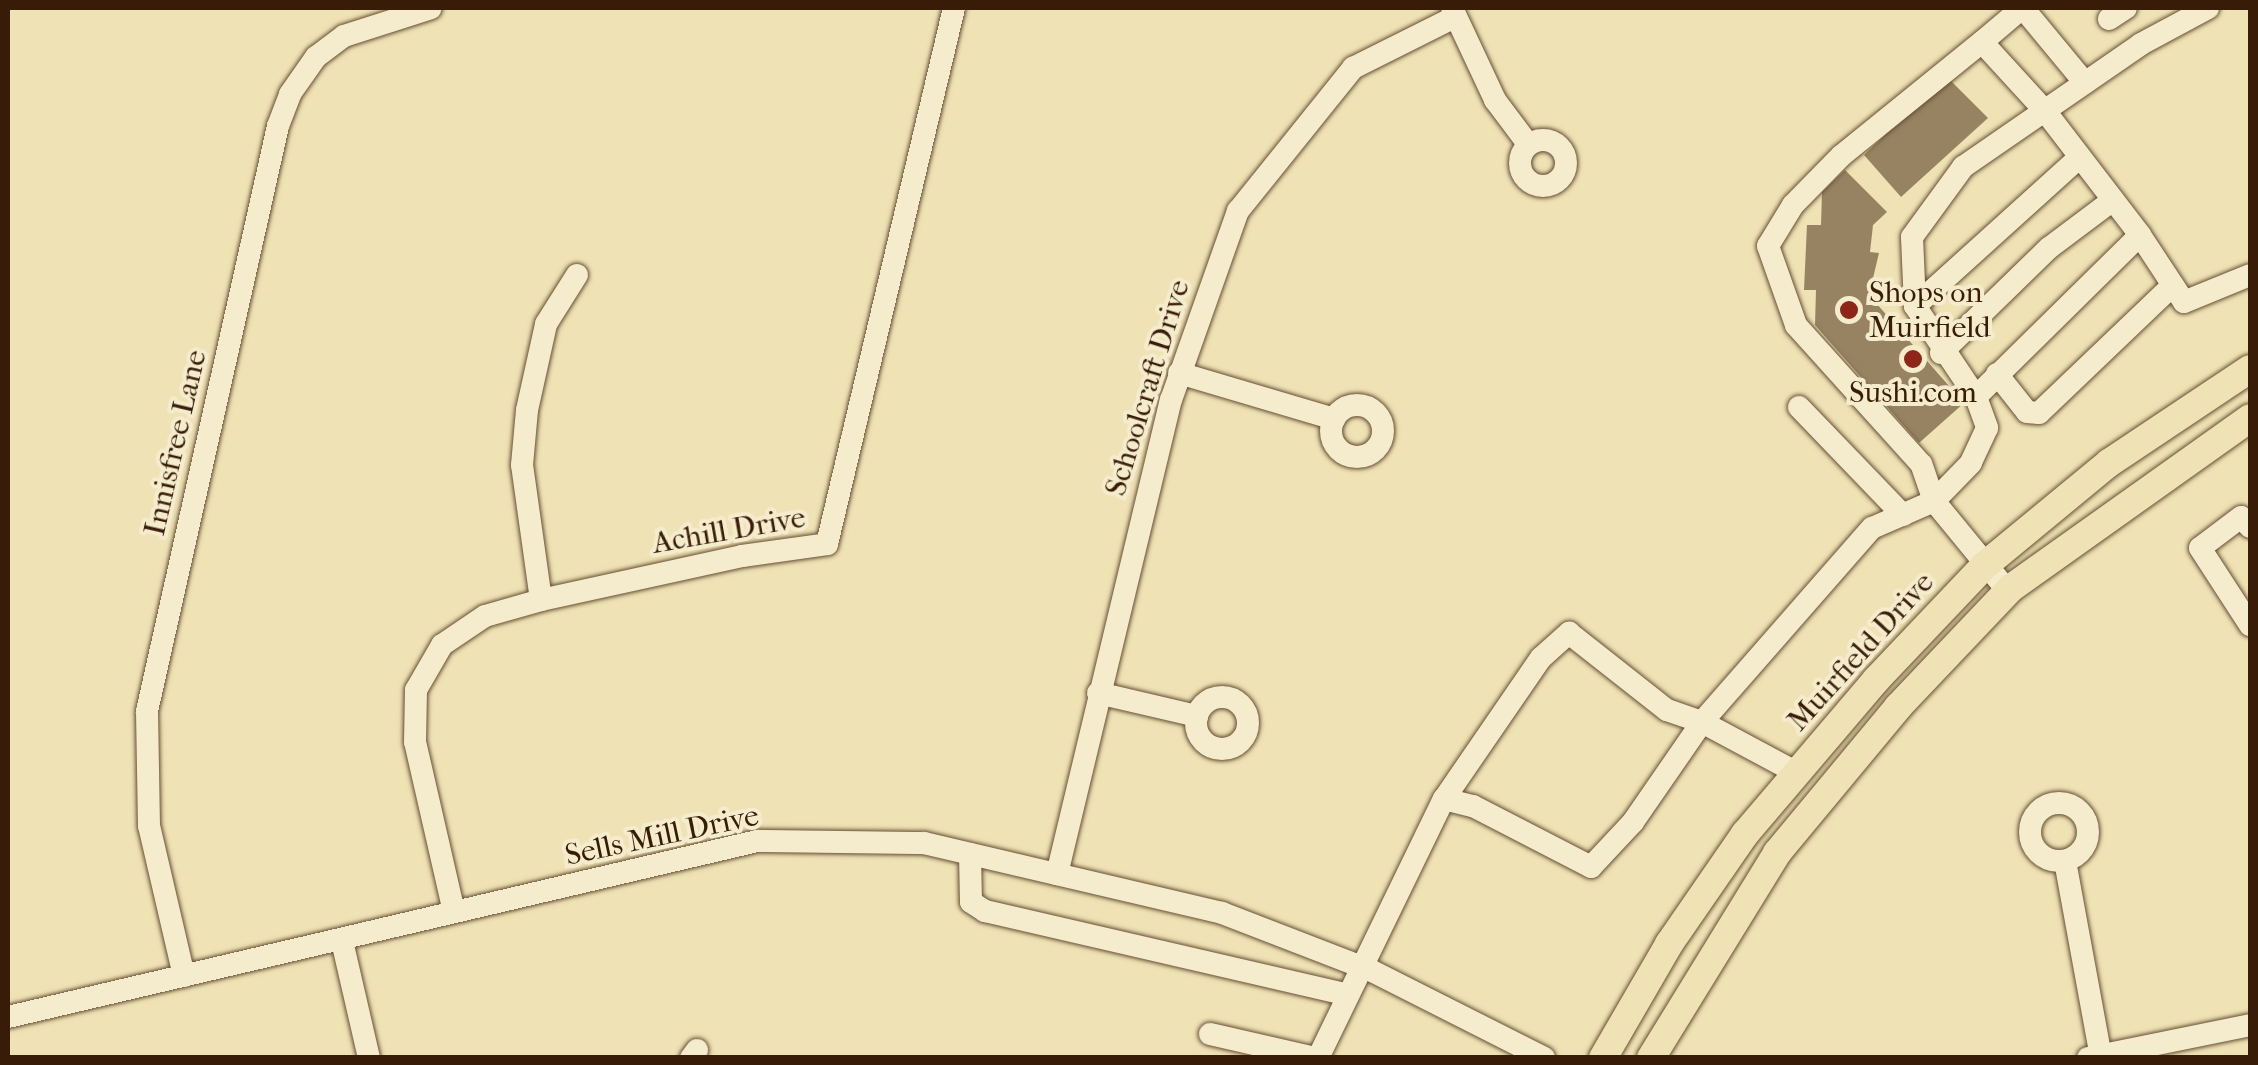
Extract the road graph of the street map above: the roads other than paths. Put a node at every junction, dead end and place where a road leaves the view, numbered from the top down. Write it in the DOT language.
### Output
graph roads {
  1 [pos="431,8"];
  2 [pos="954,8"];
  3 [pos="2022,8"];
  4 [pos="2208,8"];
  5 [pos="1453,12"];
  6 [pos="380,14"];
  7 [pos="1982,42"];
  8 [pos="2085,83"];
  9 [pos="2044,110"];
  10 [pos="1528,144"];
  11 [pos="2080,157"];
  12 [pos="2113,200"];
  13 [pos="2140,236"];
  14 [pos="577,275"];
  15 [pos="2250,275"];
  16 [pos="2173,285"];
  17 [pos="1915,306"];
  18 [pos="1941,353"];
  19 [pos="2250,368"];
  20 [pos="1180,374"];
  21 [pos="1998,374"];
  22 [pos="1976,397"];
  23 [pos="1800,408"];
  24 [pos="2250,418"];
  25 [pos="1334,419"];
  26 [pos="1934,501"];
  27 [pos="1903,515"];
  28 [pos="2250,527"];
  29 [pos="1984,566"];
  30 [pos="2008,590"];
  31 [pos="541,600"];
  32 [pos="2250,625"];
  33 [pos="1098,692"];
  34 [pos="1197,716"];
  35 [pos="1702,722"];
  36 [pos="1797,773"];
  37 [pos="1444,799"];
  38 [pos="970,854"];
  39 [pos="2065,861"];
  40 [pos="1057,874"];
  41 [pos="454,912"];
  42 [pos="342,941"];
  43 [pos="1366,969"];
  44 [pos="184,976"];
  45 [pos="1344,994"];
  46 [pos="8,1017"];
  47 [pos="2250,1025"];
  48 [pos="1210,1034"];
  49 [pos="2096,1056"];
  50 [pos="369,1058"];
  51 [pos="1316,1058"];
  52 [pos="1544,1058"];
  53 [pos="1603,1058"];
  54 [pos="1652,1058"];
  1 -- 6 [label="street, Innisfree Lane"];
  2 -- 31 [label="street, Achill Drive"];
  3 -- 7 [label="street"];
  3 -- 8 [label="street"];
  4 -- 8 [label="street"];
  5 -- 10 [label="street"];
  5 -- 20 [label="street, Schoolcraft Drive"];
  6 -- 44 [label="street, Innisfree Lane"];
  7 -- 9 [label="street"];
  7 -- 26 [label="street"];
  8 -- 9 [label="street"];
  9 -- 11 [label="street"];
  9 -- 17 [label="street"];
  11 -- 12 [label="street"];
  11 -- 17 [label="street"];
  12 -- 13 [label="street"];
  12 -- 18 [label="street"];
  13 -- 16 [label="street"];
  13 -- 21 [label="street"];
  14 -- 31 [label="street"];
  15 -- 16 [label="street"];
  16 -- 21 [label="street"];
  17 -- 18 [label="street"];
  18 -- 22 [label="street"];
  19 -- 29 [label="main road, Muirfield Drive"];
  20 -- 25 [label="street"];
  20 -- 33 [label="street, Schoolcraft Drive"];
  21 -- 22 [label="street"];
  22 -- 26 [label="street"];
  23 -- 27 [label="street"];
  24 -- 30 [label="main road"];
  26 -- 27 [label="street"];
  26 -- 29 [label="street"];
  27 -- 35 [label="street"];
  28 -- 32 [label="street"];
  29 -- 30 [label="street"];
  29 -- 36 [label="main road, Muirfield Drive"];
  30 -- 54 [label="main road"];
  31 -- 41 [label="street, Achill Drive"];
  33 -- 34 [label="street"];
  33 -- 40 [label="street, Schoolcraft Drive"];
  35 -- 36 [label="street"];
  35 -- 37 [label="street"];
  35 -- 37 [label="street"];
  36 -- 53 [label="main road, Muirfield Drive"];
  37 -- 43 [label="street"];
  38 -- 40 [label="street, Sells Mill Drive"];
  38 -- 41 [label="street, Sells Mill Drive"];
  38 -- 45 [label="street"];
  39 -- 49 [label="street"];
  40 -- 43 [label="street, Sells Mill Drive"];
  41 -- 42 [label="street, Sells Mill Drive"];
  42 -- 44 [label="street, Sells Mill Drive"];
  42 -- 50 [label="street"];
  43 -- 45 [label="street"];
  43 -- 52 [label="street, Sells Mill Drive"];
  44 -- 46 [label="street, Sells Mill Drive"];
  45 -- 51 [label="street"];
  47 -- 49 [label="street"];
  48 -- 51 [label="street"];
}
